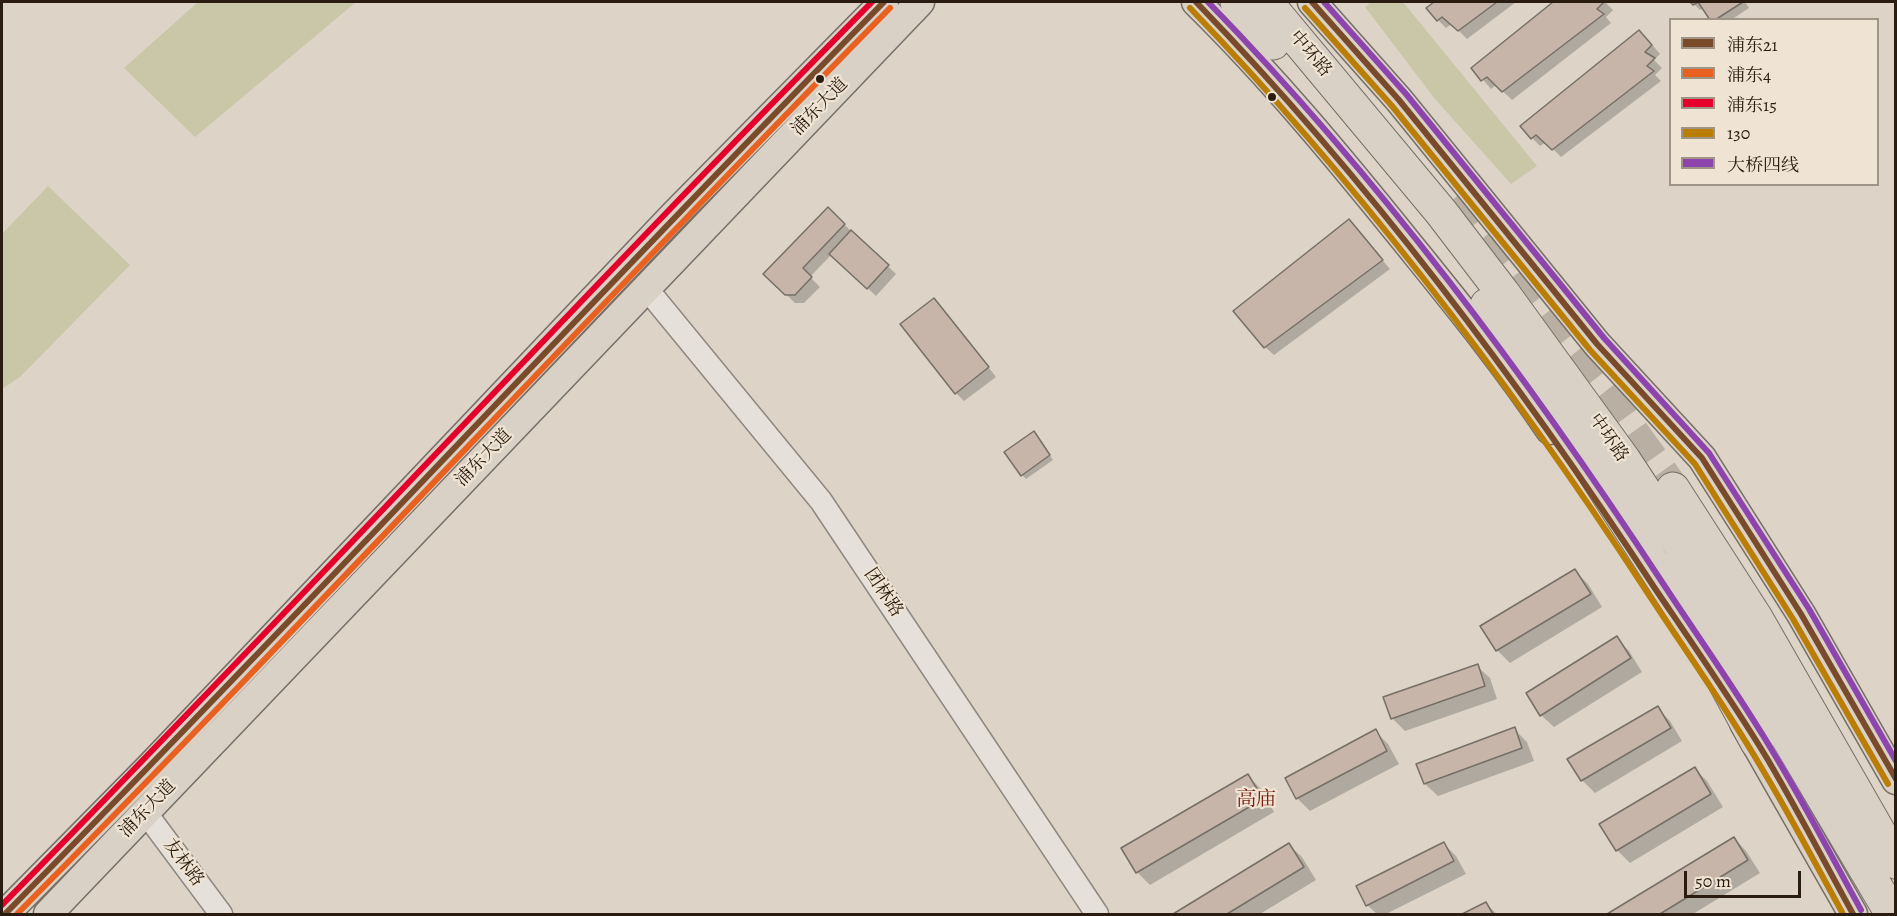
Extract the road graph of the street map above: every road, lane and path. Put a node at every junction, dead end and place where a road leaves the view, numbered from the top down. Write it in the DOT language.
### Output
graph roads {
  1 [pos="885,2"];
  2 [pos="920,2"];
  3 [pos="1196,2"];
  4 [pos="1237,2"];
  5 [pos="1266,2"];
  6 [pos="1312,2"];
  7 [pos="646,288"];
  8 [pos="1487,305"];
  9 [pos="1742,660"];
  10 [pos="1757,742"];
  11 [pos="1896,780"];
  12 [pos="145,812"];
  13 [pos="1896,820"];
  14 [pos="1896,862"];
  15 [pos="5,915"];
  16 [pos="48,915"];
  17 [pos="221,915"];
  18 [pos="1097,915"];
  19 [pos="1853,915"];
  20 [pos="1892,915"];
  1 -- 15 [label="main road, 浦东大道"];
  2 -- 7 [label="main road, 浦东大道"];
  3 -- 10 [label="main road"];
  4 -- 8 [label="highway"];
  5 -- 9 [label="highway, 中环路"];
  6 -- 11 [label="main road"];
  7 -- 12 [label="main road, 浦东大道"];
  7 -- 18 [label="street, 团林路"];
  8 -- 9 [label="highway"];
  8 -- 10 [label="highway"];
  9 -- 20 [label="highway, 中环路"];
  10 -- 19 [label="main road"];
  12 -- 16 [label="main road, 浦东大道"];
  12 -- 17 [label="street, 友林路"];
  13 -- 14 [label="highway"];
}
